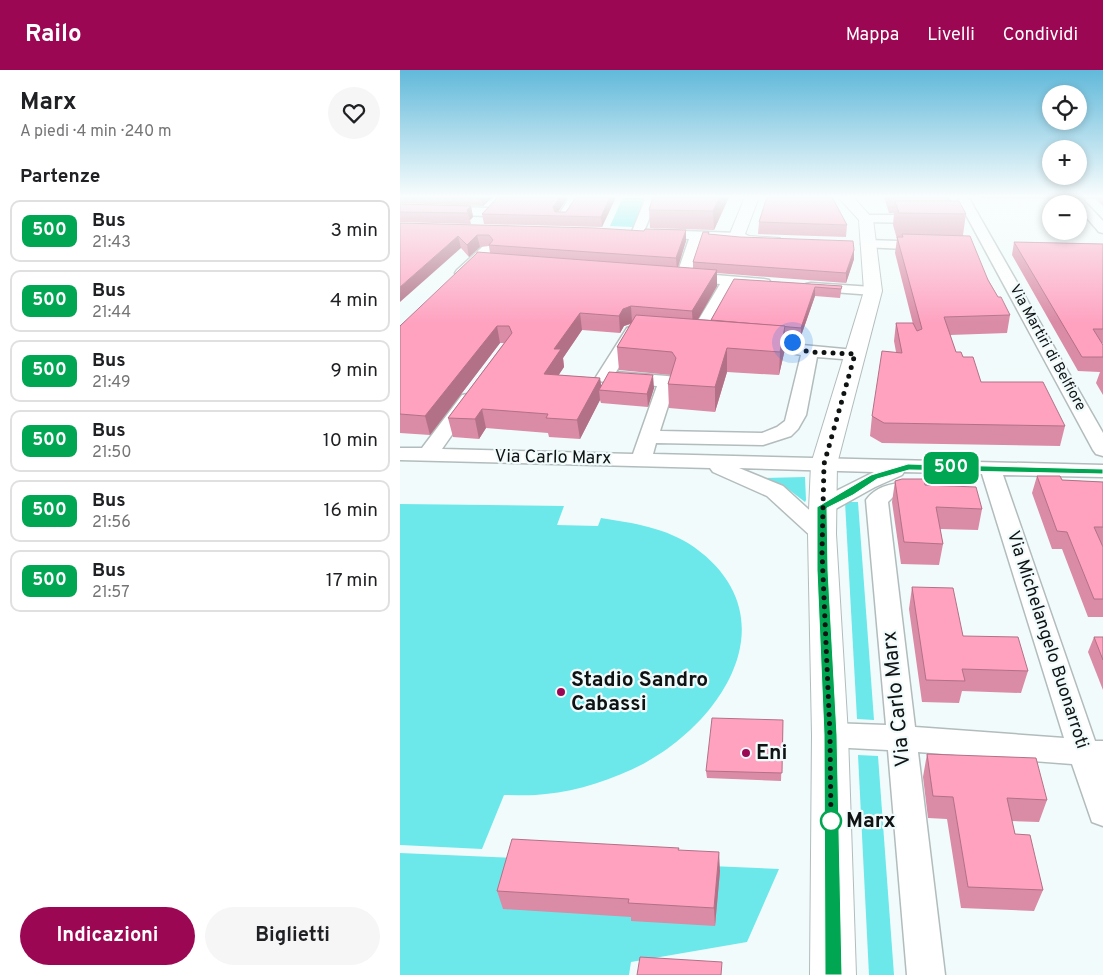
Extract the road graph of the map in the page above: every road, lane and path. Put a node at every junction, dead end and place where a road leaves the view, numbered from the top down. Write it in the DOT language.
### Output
graph roads {
  1 [pos="506,239"];
  2 [pos="510,239"];
  3 [pos="695,239"];
  4 [pos="744,239"];
  5 [pos="868,239"];
  6 [pos="985,239"];
  7 [pos="791,242"];
  8 [pos="849,244"];
  9 [pos="868,244"];
  10 [pos="944,246"];
  11 [pos="973,247"];
  12 [pos="991,247"];
  13 [pos="1010,247"];
  14 [pos="476,261"];
  15 [pos="455,280"];
  16 [pos="730,280"];
  17 [pos="778,284"];
  18 [pos="798,286"];
  19 [pos="873,291"];
  20 [pos="701,329"];
  21 [pos="652,332"];
  22 [pos="681,334"];
  23 [pos="719,337"];
  24 [pos="737,338"];
  25 [pos="810,352"];
  26 [pos="855,354"];
  27 [pos="477,388"];
  28 [pos="649,437"];
  29 [pos="1103,450"];
  30 [pos="400,454"];
  31 [pos="427,455"];
  32 [pos="641,460"];
  33 [pos="705,462"];
  34 [pos="824,464"];
  35 [pos="908,467"];
  36 [pos="930,468"];
  37 [pos="991,470"];
  38 [pos="1103,471"];
  39 [pos="822,520"];
  40 [pos="830,735"];
  41 [pos="901,738"];
  42 [pos="1094,754"];
  43 [pos="1103,812"];
  44 [pos="834,975"];
  45 [pos="926,975"];
  1 -- 14 [label="street"];
  2 -- 14 [label="street"];
  3 -- 16 [label="street"];
  4 -- 7 [label="main road"];
  5 -- 9 [label="main road"];
  6 -- 12 [label="street, Via Martiri di Belfiore"];
  8 -- 9 [label="main road"];
  9 -- 10 [label="street"];
  9 -- 19 [label="main road"];
  11 -- 12 [label="street"];
  12 -- 13 [label="street"];
  12 -- 29 [label="street, Via Martiri di Belfiore"];
  14 -- 15 [label="street"];
  16 -- 17 [label="street"];
  16 -- 20 [label="street"];
  18 -- 19 [label="street"];
  19 -- 26 [label="main road"];
  21 -- 28 [label="street"];
  22 -- 23 [label="street"];
  24 -- 25 [label="street"];
  25 -- 26 [label="street"];
  25 -- 28 [label="street"];
  26 -- 34 [label="main road"];
  27 -- 31 [label="street"];
  28 -- 32 [label="street"];
  30 -- 31 [label="street, Via Carlo Marx"];
  31 -- 32 [label="street, Via Carlo Marx"];
  32 -- 33 [label="street, Via Carlo Marx"];
  33 -- 34 [label="street, Via Carlo Marx"];
  33 -- 39 [label="street"];
  34 -- 35 [label="street, Via Carlo Marx"];
  34 -- 39 [label="main road"];
  35 -- 36 [label="street, Via Carlo Marx"];
  35 -- 39 [label="street"];
  36 -- 37 [label="street, Via Carlo Marx"];
  36 -- 41 [label="street, Via Carlo Marx"];
  37 -- 38 [label="street, Via Carlo Marx"];
  37 -- 42 [label="street, Via Michelangelo Buonarroti"];
  39 -- 40 [label="main road"];
  40 -- 41 [label="street"];
  40 -- 44 [label="main road"];
  41 -- 42 [label="street"];
  41 -- 45 [label="street, Via Carlo Marx"];
  42 -- 43 [label="street, Via Michelangelo Buonarroti"];
}
